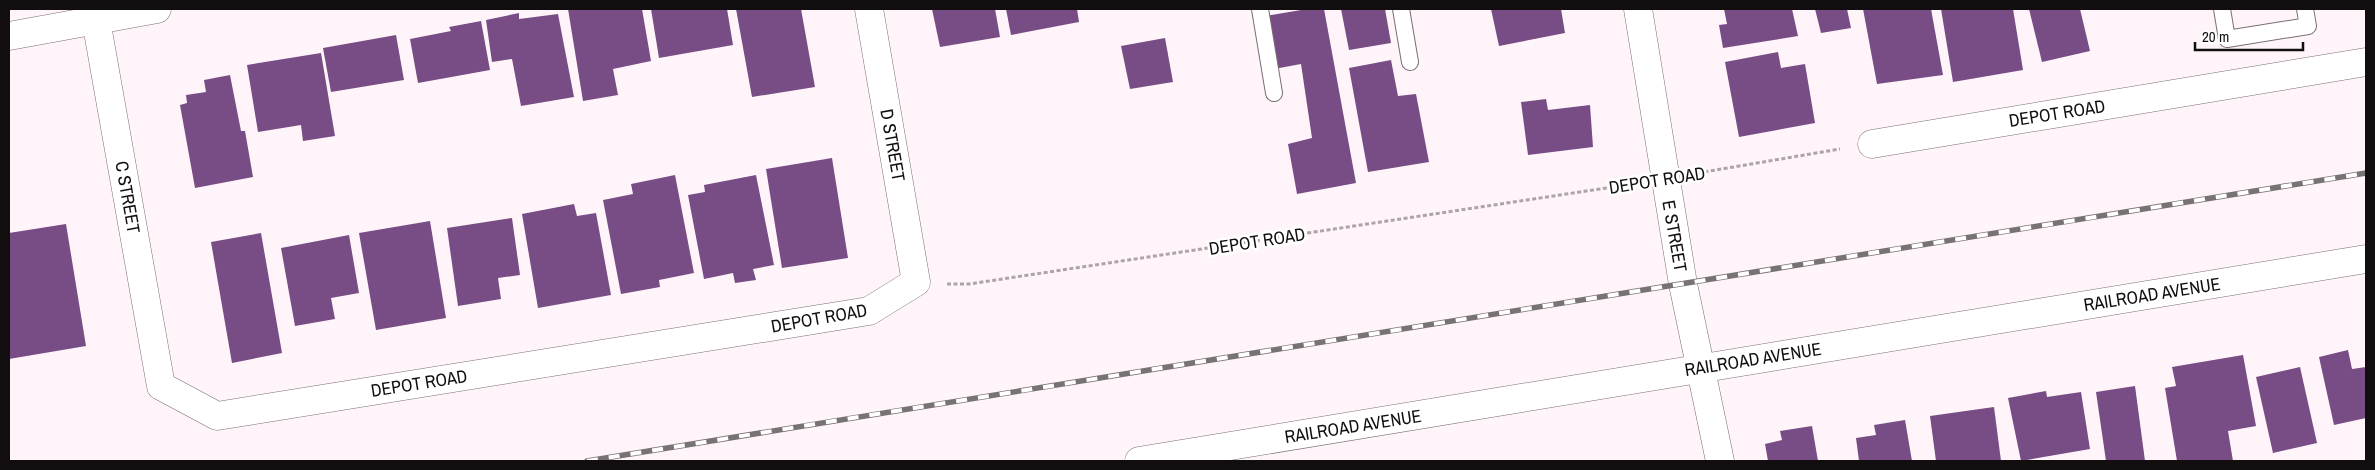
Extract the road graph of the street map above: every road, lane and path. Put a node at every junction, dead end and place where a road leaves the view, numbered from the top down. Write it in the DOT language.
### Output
graph roads {
  1 [pos="157,9"];
  2 [pos="869,9"];
  3 [pos="1260,9"];
  4 [pos="1401,9"];
  5 [pos="1638,9"];
  6 [pos="2222,9"];
  7 [pos="2305,9"];
  8 [pos="95,14"];
  9 [pos="9,36"];
  10 [pos="1410,62"];
  11 [pos="2366,62"];
  12 [pos="1274,93"];
  13 [pos="1872,144"];
  14 [pos="1665,179"];
  15 [pos="2366,259"];
  16 [pos="916,282"];
  17 [pos="1701,367"];
  18 [pos="161,386"];
  19 [pos="1139,461"];
  20 [pos="1720,461"];
  1 -- 8 [label="street"];
  2 -- 16 [label="street, D STREET"];
  3 -- 12 [label="lane"];
  4 -- 10 [label="lane"];
  5 -- 14 [label="street, E STREET"];
  6 -- 7 [label="lane"];
  8 -- 9 [label="street"];
  8 -- 18 [label="street, C STREET"];
  11 -- 13 [label="street, DEPOT ROAD"];
  13 -- 14 [label="path, DEPOT ROAD"];
  14 -- 16 [label="path, DEPOT ROAD"];
  14 -- 17 [label="street, E STREET"];
  15 -- 17 [label="street, RAILROAD AVENUE"];
  16 -- 18 [label="street, DEPOT ROAD"];
  17 -- 19 [label="street, RAILROAD AVENUE"];
  17 -- 20 [label="street, E STREET"];
}
